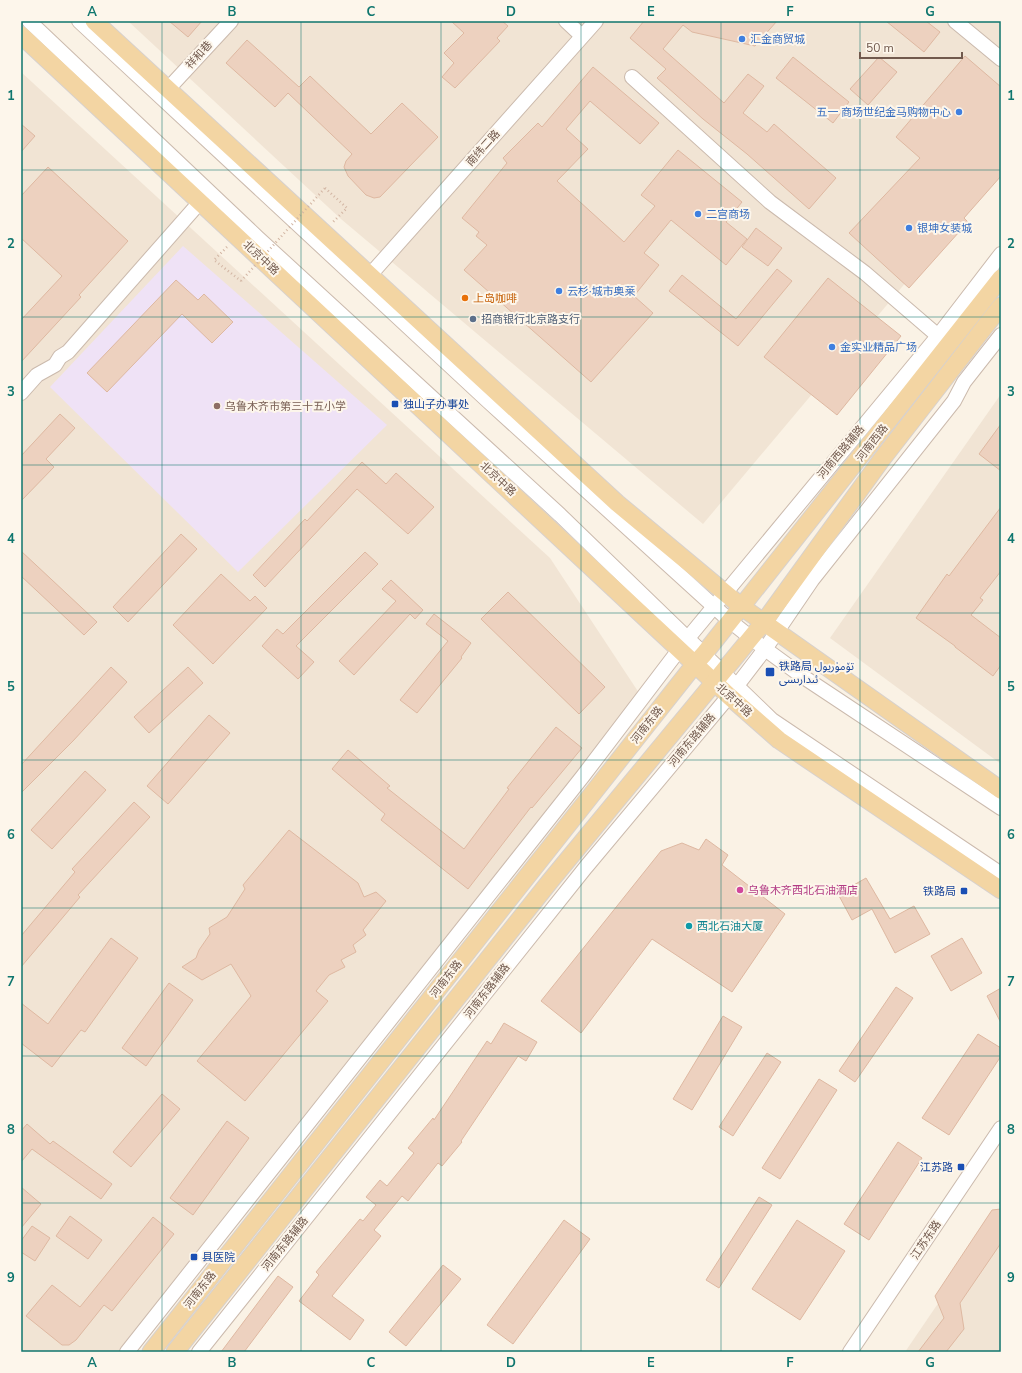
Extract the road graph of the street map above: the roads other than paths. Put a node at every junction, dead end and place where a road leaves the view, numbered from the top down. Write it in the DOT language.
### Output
graph roads {
  1 [pos="28,21"];
  2 [pos="79,21"];
  3 [pos="94,21"];
  4 [pos="231,21"];
  5 [pos="566,21"];
  6 [pos="596,21"];
  7 [pos="955,21"];
  8 [pos="21,35"];
  9 [pos="582,36"];
  10 [pos="1001,59"];
  11 [pos="632,77"];
  12 [pos="168,89"];
  13 [pos="200,202"];
  14 [pos="1001,254"];
  15 [pos="370,275"];
  16 [pos="1001,278"];
  17 [pos="1001,306"];
  18 [pos="1001,335"];
  19 [pos="944,341"];
  20 [pos="21,393"];
  21 [pos="724,593"];
  22 [pos="714,606"];
  23 [pos="742,607"];
  24 [pos="730,621"];
  25 [pos="770,627"];
  26 [pos="751,638"];
  27 [pos="684,644"];
  28 [pos="764,650"];
  29 [pos="700,659"];
  30 [pos="719,677"];
  31 [pos="733,691"];
  32 [pos="1001,790"];
  33 [pos="1001,808"];
  34 [pos="1001,874"];
  35 [pos="1001,890"];
  36 [pos="1001,1128"];
  37 [pos="127,1352"];
  38 [pos="151,1352"];
  39 [pos="175,1352"];
  40 [pos="199,1352"];
  41 [pos="850,1352"];
  1 -- 27 [label="street"];
  2 -- 22 [label="street"];
  3 -- 12 [label="main road"];
  4 -- 12 [label="street, 祥和巷"];
  5 -- 9 [label="street"];
  6 -- 9 [label="street, 南纬二路"];
  7 -- 10 [label="street"];
  8 -- 13 [label="main road, 北京中路"];
  9 -- 15 [label="street, 南纬二路"];
  11 -- 19 [label="street"];
  12 -- 15 [label="main road"];
  13 -- 20 [label="street"];
  13 -- 27 [label="main road, 北京中路"];
  14 -- 19 [label="street, 河南西路辅路"];
  15 -- 21 [label="main road"];
  16 -- 19 [label="main road, 河南西路"];
  17 -- 25 [label="main road, 河南西路"];
  18 -- 25 [label="street"];
  19 -- 21 [label="street, 河南西路辅路"];
  19 -- 23 [label="main road, 河南西路"];
  21 -- 22 [label="street, 河南西路辅路"];
  21 -- 23 [label="main road"];
  22 -- 24 [label="street"];
  22 -- 27 [label="street, 河南西路辅路"];
  23 -- 24 [label="main road, 河南东路"];
  23 -- 25 [label="main road"];
  24 -- 26 [label="street"];
  24 -- 29 [label="main road, 河南东路"];
  25 -- 26 [label="main road, 河南东路"];
  25 -- 28 [label="street, 河南东路辅路"];
  25 -- 32 [label="main road"];
  26 -- 28 [label="street"];
  26 -- 30 [label="main road, 河南东路"];
  27 -- 29 [label="main road, 北京中路"];
  27 -- 37 [label="street"];
  28 -- 31 [label="street, 河南东路辅路"];
  28 -- 33 [label="street"];
  29 -- 30 [label="main road, 北京中路"];
  29 -- 38 [label="main road, 河南东路"];
  30 -- 31 [label="main road, 北京中路"];
  30 -- 39 [label="main road, 河南东路"];
  31 -- 34 [label="street"];
  31 -- 35 [label="main road, 北京中路"];
  31 -- 40 [label="street, 河南东路辅路"];
  36 -- 41 [label="street, 江苏东路"];
}
